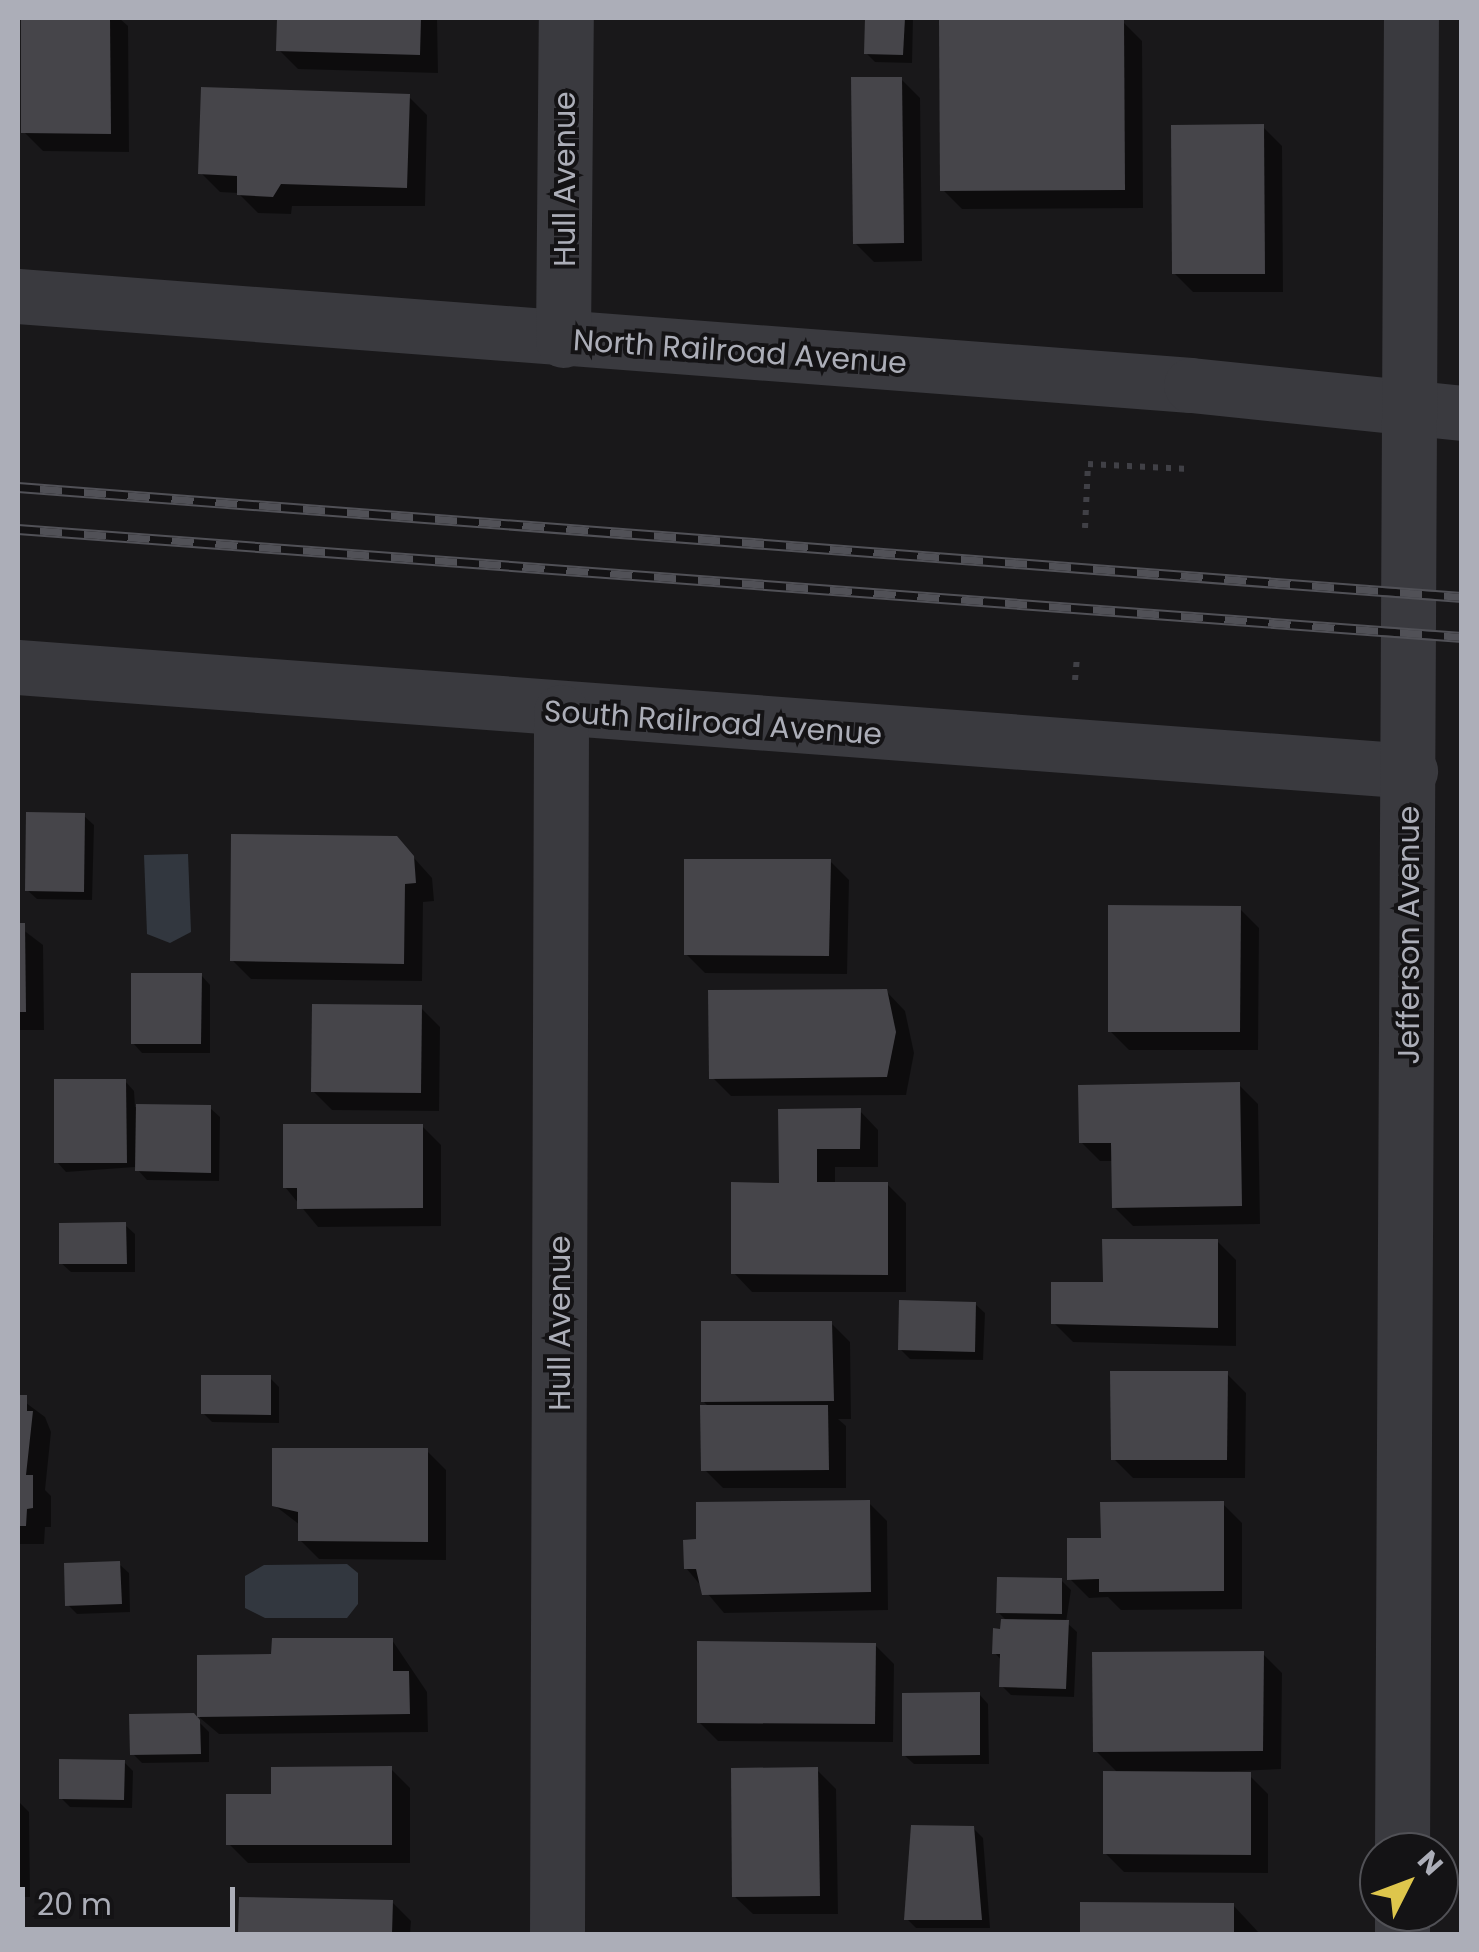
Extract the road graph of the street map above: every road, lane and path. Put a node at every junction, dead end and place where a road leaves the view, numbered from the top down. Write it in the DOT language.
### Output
graph roads {
  1 [pos="566,18"];
  2 [pos="1412,18"];
  3 [pos="18,296"];
  4 [pos="564,340"];
  5 [pos="1437,410"];
  6 [pos="1190,469"];
  7 [pos="1084,528"];
  8 [pos="18,668"];
  9 [pos="561,712"];
  10 [pos="1410,771"];
  11 [pos="1402,1832"];
  12 [pos="556,1934"];
  1 -- 4 [label="street, Hull Avenue"];
  2 -- 5 [label="street, Jefferson Avenue"];
  3 -- 4 [label="street, North Railroad Avenue"];
  4 -- 5 [label="street, North Railroad Avenue"];
  5 -- 10 [label="street, Jefferson Avenue"];
  6 -- 7 [label="path"];
  8 -- 9 [label="street, South Railroad Avenue"];
  9 -- 10 [label="street, South Railroad Avenue"];
  9 -- 12 [label="street, Hull Avenue"];
  10 -- 11 [label="street, Jefferson Avenue"];
}
